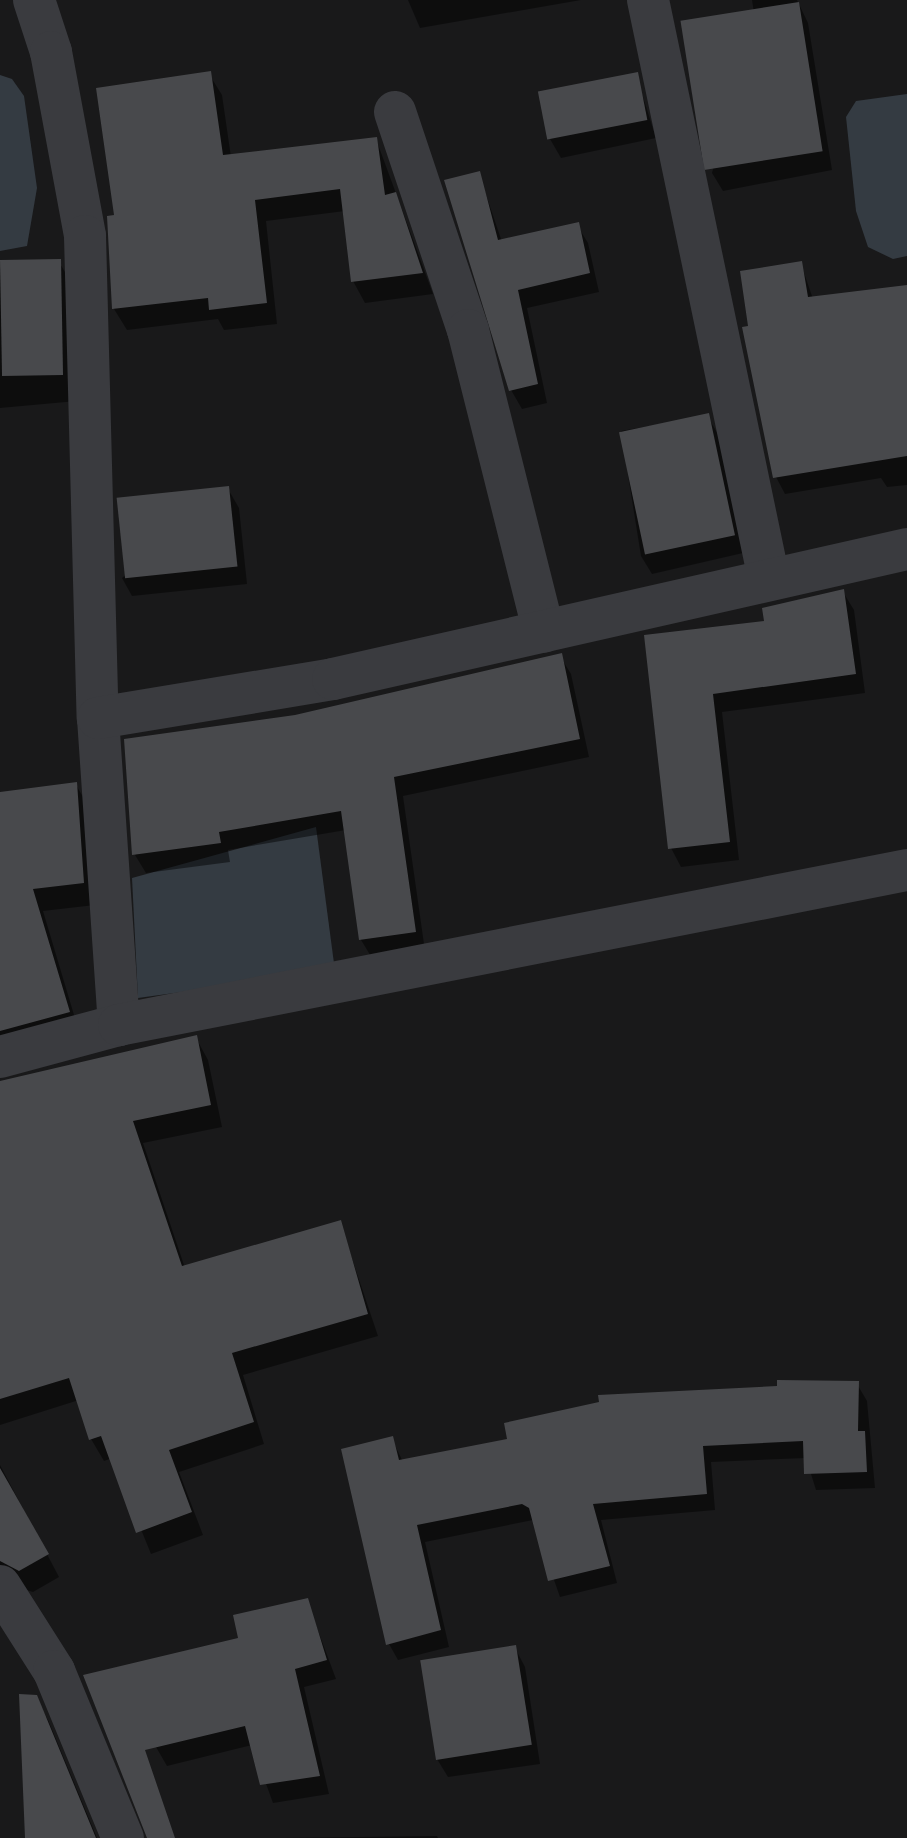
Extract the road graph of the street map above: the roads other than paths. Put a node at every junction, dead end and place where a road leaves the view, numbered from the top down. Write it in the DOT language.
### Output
graph roads {
  1 [pos="34,0"];
  2 [pos="648,0"];
  3 [pos="395,112"];
  4 [pos="907,549"];
  5 [pos="769,579"];
  6 [pos="544,632"];
  7 [pos="98,718"];
  8 [pos="907,870"];
  9 [pos="119,1024"];
  10 [pos="0,1057"];
  11 [pos="0,1586"];
  12 [pos="123,1838"];
  1 -- 7 [label="street"];
  2 -- 5 [label="street"];
  3 -- 6 [label="street"];
  4 -- 5 [label="street"];
  5 -- 6 [label="street"];
  6 -- 7 [label="street"];
  7 -- 9 [label="street"];
  8 -- 9 [label="street"];
  9 -- 10 [label="street"];
  11 -- 12 [label="street"];
}
